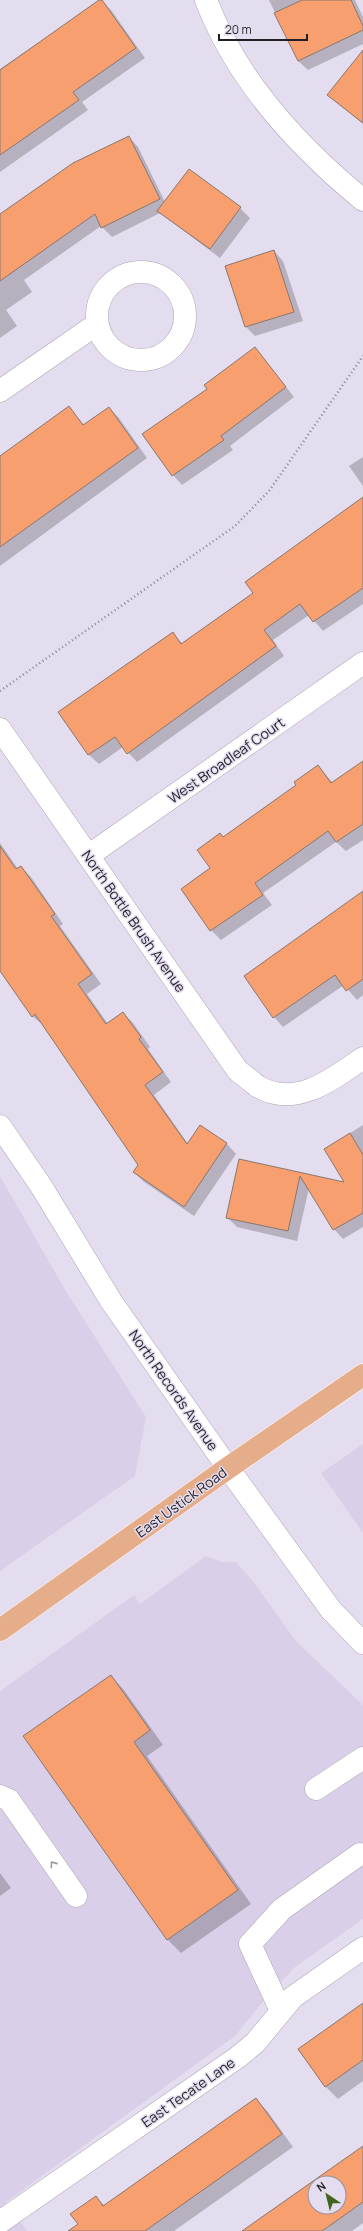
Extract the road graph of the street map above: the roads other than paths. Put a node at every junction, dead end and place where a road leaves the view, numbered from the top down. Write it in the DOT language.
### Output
graph roads {
  1 [pos="206,0"];
  2 [pos="363,200"];
  3 [pos="97,324"];
  4 [pos="0,391"];
  5 [pos="363,663"];
  6 [pos="0,730"];
  7 [pos="88,856"];
  8 [pos="363,1058"];
  9 [pos="0,1126"];
  10 [pos="363,1375"];
  11 [pos="228,1468"];
  12 [pos="0,1630"];
  13 [pos="363,1643"];
  14 [pos="363,1758"];
  15 [pos="316,1789"];
  16 [pos="0,1796"];
  17 [pos="360,1854"];
  18 [pos="76,1896"];
  19 [pos="363,1948"];
  20 [pos="281,2012"];
  21 [pos="0,2222"];
  1 -- 2 [label="street"];
  3 -- 3 [label="street"];
  3 -- 4 [label="street"];
  5 -- 7 [label="street, West Broadleaf Court"];
  6 -- 7 [label="street, North Bottle Brush Avenue"];
  7 -- 8 [label="street, North Bottle Brush Avenue"];
  9 -- 11 [label="street, North Records Avenue"];
  10 -- 11 [label="main road, East Ustick Road"];
  11 -- 12 [label="main road, East Ustick Road"];
  11 -- 13 [label="street, North Records Avenue"];
  14 -- 15 [label="street"];
  18 -- 16 [label="street, one-way"];
  17 -- 20 [label="street"];
  19 -- 20 [label="street, East Tecate Lane"];
  20 -- 21 [label="street, East Tecate Lane"];
}
